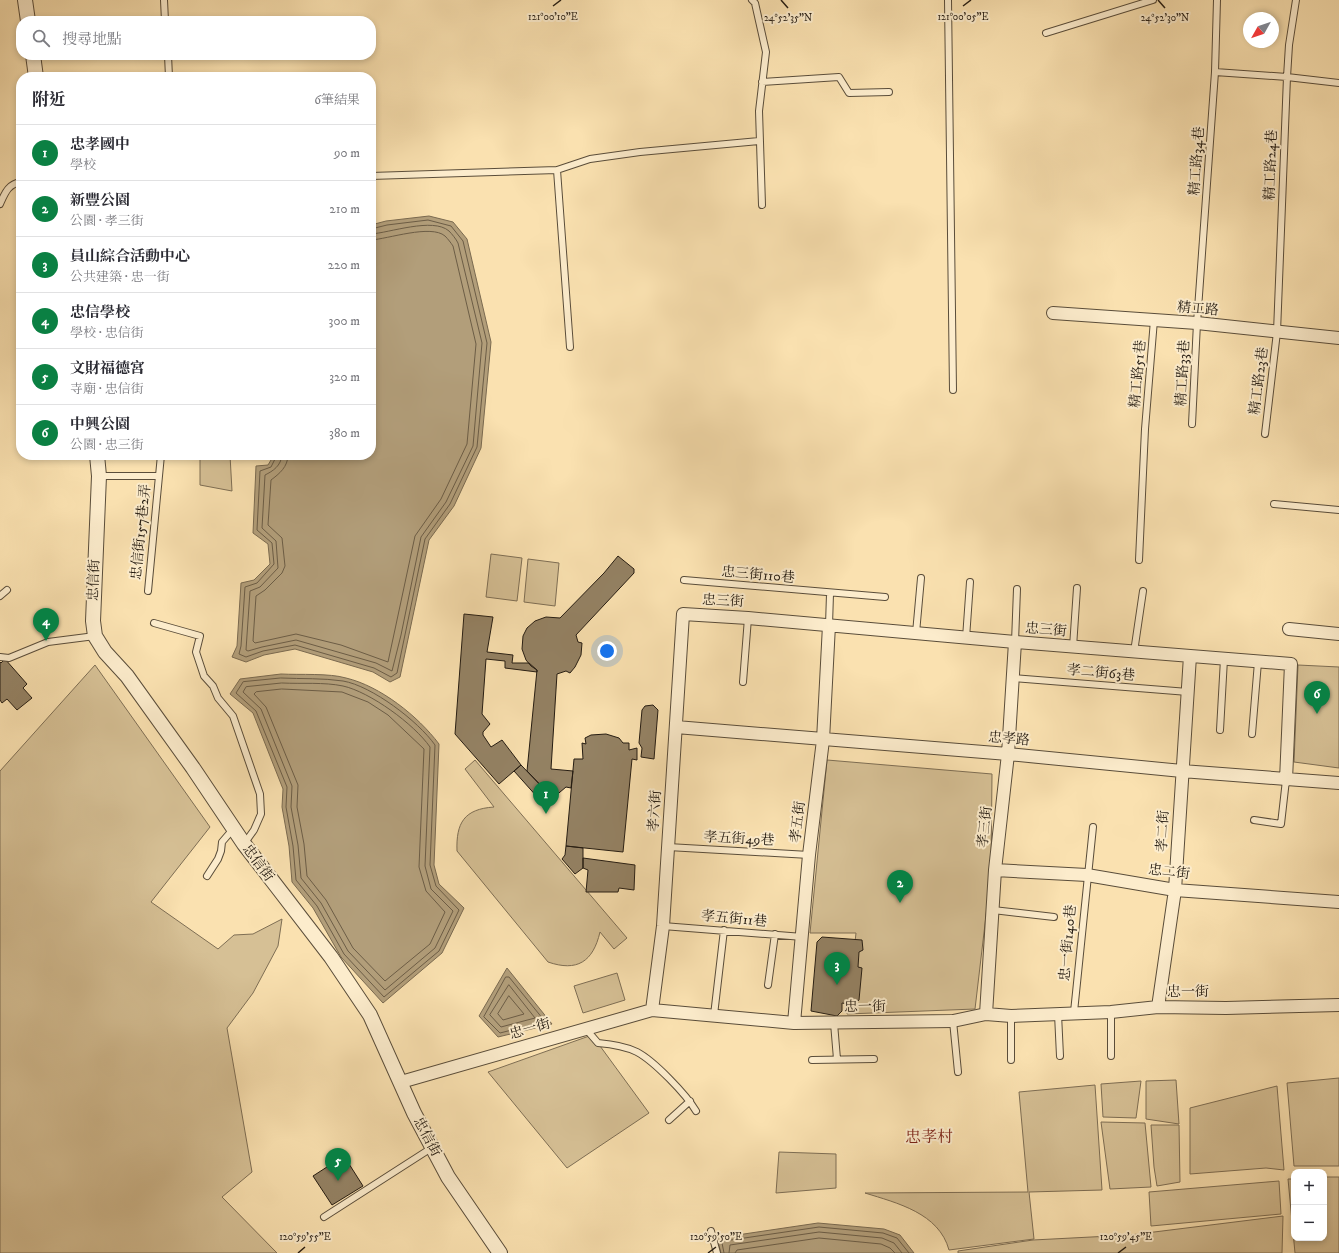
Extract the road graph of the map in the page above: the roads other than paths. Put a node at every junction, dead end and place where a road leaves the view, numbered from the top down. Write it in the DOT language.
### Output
graph roads {
  1 [pos="25,0"];
  2 [pos="164,0"];
  3 [pos="752,0"];
  4 [pos="948,0"];
  5 [pos="1153,0"];
  6 [pos="1217,0"];
  7 [pos="1296,0"];
  8 [pos="27,16"];
  9 [pos="165,16"];
  10 [pos="1046,33"];
  11 [pos="34,60"];
  12 [pos="168,60"];
  13 [pos="35,72"];
  14 [pos="169,72"];
  15 [pos="1215,72"];
  16 [pos="1287,77"];
  17 [pos="762,82"];
  18 [pos="1339,83"];
  19 [pos="889,92"];
  20 [pos="759,141"];
  21 [pos="557,170"];
  22 [pos="376,176"];
  23 [pos="16,183"];
  24 [pos="0,204"];
  25 [pos="762,205"];
  26 [pos="1053,313"];
  27 [pos="1154,320"];
  28 [pos="1197,323"];
  29 [pos="1277,332"];
  30 [pos="1339,338"];
  31 [pos="570,347"];
  32 [pos="953,390"];
  33 [pos="1192,424"];
  34 [pos="1265,434"];
  35 [pos="97,460"];
  36 [pos="161,460"];
  37 [pos="98,476"];
  38 [pos="159,476"];
  39 [pos="1274,504"];
  40 [pos="1339,510"];
  41 [pos="1139,560"];
  42 [pos="921,578"];
  43 [pos="684,580"];
  44 [pos="970,582"];
  45 [pos="1077,588"];
  46 [pos="1017,589"];
  47 [pos="7,590"];
  48 [pos="148,591"];
  49 [pos="1143,591"];
  50 [pos="830,594"];
  51 [pos="0,596"];
  52 [pos="885,597"];
  53 [pos="683,614"];
  54 [pos="748,618"];
  55 [pos="154,623"];
  56 [pos="830,625"];
  57 [pos="1289,629"];
  58 [pos="916,633"];
  59 [pos="1339,634"];
  60 [pos="95,636"];
  61 [pos="966,638"];
  62 [pos="1015,642"];
  63 [pos="1073,647"];
  64 [pos="1134,652"];
  65 [pos="1190,656"];
  66 [pos="0,657"];
  67 [pos="1224,659"];
  68 [pos="1258,662"];
  69 [pos="1012,678"];
  70 [pos="743,682"];
  71 [pos="1188,692"];
  72 [pos="676,727"];
  73 [pos="1220,730"];
  74 [pos="1252,734"];
  75 [pos="823,740"];
  76 [pos="1008,754"];
  77 [pos="1182,771"];
  78 [pos="1286,780"];
  79 [pos="1339,783"];
  80 [pos="1254,820"];
  81 [pos="1093,827"];
  82 [pos="234,828"];
  83 [pos="244,844"];
  84 [pos="668,846"];
  85 [pos="809,855"];
  86 [pos="995,870"];
  87 [pos="1087,875"];
  88 [pos="207,876"];
  89 [pos="1175,890"];
  90 [pos="1339,902"];
  91 [pos="993,910"];
  92 [pos="1054,917"];
  93 [pos="663,926"];
  94 [pos="724,930"];
  95 [pos="776,934"];
  96 [pos="803,937"];
  97 [pos="768,985"];
  98 [pos="1339,1005"];
  99 [pos="1158,1007"];
  100 [pos="652,1010"];
  101 [pos="1074,1012"];
  102 [pos="1111,1012"];
  103 [pos="986,1014"];
  104 [pos="1058,1014"];
  105 [pos="714,1015"];
  106 [pos="1011,1016"];
  107 [pos="953,1021"];
  108 [pos="794,1023"];
  109 [pos="834,1023"];
  110 [pos="586,1028"];
  111 [pos="1060,1056"];
  112 [pos="1112,1056"];
  113 [pos="837,1059"];
  114 [pos="874,1059"];
  115 [pos="812,1060"];
  116 [pos="1012,1060"];
  117 [pos="958,1072"];
  118 [pos="401,1082"];
  119 [pos="690,1101"];
  120 [pos="696,1111"];
  121 [pos="669,1120"];
  122 [pos="433,1147"];
  123 [pos="324,1217"];
  124 [pos="711,1231"];
  125 [pos="500,1253"];
  126 [pos="717,1253"];
  1 -- 8 [label="street"];
  2 -- 9 [label="lane"];
  3 -- 17 [label="lane"];
  4 -- 32 [label="lane"];
  5 -- 10 [label="lane"];
  6 -- 15 [label="lane, 精工路34巷"];
  7 -- 16 [label="lane, 精工路24巷"];
  11 -- 13 [label="street"];
  12 -- 14 [label="lane"];
  15 -- 16 [label="lane"];
  15 -- 28 [label="lane, 精工路34巷"];
  16 -- 18 [label="lane"];
  16 -- 29 [label="lane, 精工路24巷"];
  17 -- 19 [label="lane"];
  17 -- 20 [label="lane"];
  20 -- 21 [label="lane"];
  20 -- 25 [label="lane"];
  21 -- 22 [label="lane"];
  21 -- 31 [label="lane"];
  23 -- 24 [label="lane"];
  26 -- 27 [label="street, 精工路"];
  27 -- 28 [label="street, 精工路"];
  27 -- 41 [label="lane, 精工路51巷"];
  28 -- 29 [label="street, 精工路"];
  28 -- 33 [label="lane, 精工路33巷"];
  29 -- 30 [label="street, 精工路"];
  29 -- 34 [label="lane, 精工路23巷"];
  35 -- 37 [label="street, 忠信街"];
  36 -- 38 [label="lane, 忠信街157巷2弄"];
  37 -- 38 [label="lane"];
  37 -- 60 [label="street, 忠信街"];
  38 -- 48 [label="lane, 忠信街157巷2弄"];
  39 -- 40 [label="lane"];
  42 -- 58 [label="lane"];
  43 -- 50 [label="lane, 忠三街110巷"];
  44 -- 61 [label="lane"];
  45 -- 63 [label="lane"];
  46 -- 62 [label="lane"];
  47 -- 51 [label="lane"];
  49 -- 64 [label="lane"];
  50 -- 52 [label="lane, 忠三街110巷"];
  50 -- 56 [label="lane"];
  53 -- 54 [label="street, 忠三街"];
  53 -- 72 [label="street, 孝六街"];
  54 -- 56 [label="street, 忠三街"];
  54 -- 70 [label="lane"];
  55 -- 83 [label="lane"];
  56 -- 58 [label="street, 忠三街"];
  56 -- 75 [label="street, 孝五街"];
  57 -- 59 [label="street"];
  58 -- 61 [label="street, 忠三街"];
  60 -- 66 [label="lane"];
  60 -- 82 [label="street, 忠信街"];
  61 -- 62 [label="street, 忠三街"];
  62 -- 63 [label="street, 忠三街"];
  62 -- 69 [label="street, 孝三街"];
  63 -- 64 [label="street, 忠三街"];
  64 -- 65 [label="street, 忠三街"];
  65 -- 67 [label="street, 忠三街"];
  65 -- 71 [label="street, 孝二街"];
  67 -- 68 [label="street, 忠三街"];
  67 -- 73 [label="lane"];
  68 -- 74 [label="lane"];
  68 -- 78 [label="street, 忠三街"];
  69 -- 71 [label="lane, 孝二街63巷"];
  69 -- 76 [label="street, 孝三街"];
  71 -- 77 [label="street, 孝二街"];
  72 -- 75 [label="street, 忠孝路"];
  72 -- 84 [label="street, 孝六街"];
  75 -- 76 [label="street, 忠孝路"];
  75 -- 85 [label="street, 孝五街"];
  76 -- 77 [label="street, 忠孝路"];
  76 -- 86 [label="street, 孝三街"];
  77 -- 78 [label="street, 忠孝路"];
  77 -- 89 [label="street, 孝二街"];
  78 -- 79 [label="street, 忠孝路"];
  78 -- 80 [label="lane"];
  81 -- 87 [label="lane, 忠一街140巷"];
  82 -- 83 [label="street, 忠信街"];
  82 -- 88 [label="lane"];
  83 -- 118 [label="street, 忠信街"];
  84 -- 85 [label="lane, 孝五街49巷"];
  84 -- 93 [label="street, 孝六街"];
  85 -- 96 [label="street, 孝五街"];
  86 -- 87 [label="street, 忠二街"];
  86 -- 91 [label="street, 孝三街"];
  87 -- 89 [label="street, 忠二街"];
  87 -- 101 [label="lane, 忠一街140巷"];
  89 -- 90 [label="street, 忠二街"];
  89 -- 99 [label="street, 孝二街"];
  91 -- 92 [label="lane"];
  91 -- 103 [label="street, 孝三街"];
  93 -- 94 [label="lane, 孝五街11巷"];
  93 -- 100 [label="street, 孝六街"];
  94 -- 95 [label="lane, 孝五街11巷"];
  94 -- 105 [label="lane"];
  95 -- 96 [label="lane, 孝五街11巷"];
  95 -- 97 [label="lane"];
  96 -- 108 [label="street, 孝五街"];
  98 -- 99 [label="street, 忠一街"];
  99 -- 102 [label="street, 忠一街"];
  100 -- 105 [label="street, 忠一街"];
  100 -- 110 [label="street, 忠一街"];
  101 -- 102 [label="street, 忠一街"];
  101 -- 104 [label="street, 忠一街"];
  102 -- 112 [label="lane"];
  103 -- 106 [label="street, 忠一街"];
  103 -- 107 [label="street, 忠一街"];
  104 -- 106 [label="street, 忠一街"];
  104 -- 111 [label="lane"];
  105 -- 108 [label="street, 忠一街"];
  106 -- 116 [label="lane"];
  107 -- 109 [label="street, 忠一街"];
  107 -- 117 [label="lane"];
  108 -- 109 [label="street, 忠一街"];
  109 -- 113 [label="lane"];
  110 -- 118 [label="street, 忠一街"];
  110 -- 119 [label="lane"];
  113 -- 114 [label="lane"];
  113 -- 115 [label="lane"];
  118 -- 122 [label="street, 忠信街"];
  119 -- 120 [label="lane"];
  119 -- 121 [label="lane"];
  122 -- 123 [label="lane"];
  122 -- 125 [label="street, 忠信街"];
  124 -- 126 [label="lane"];
}
